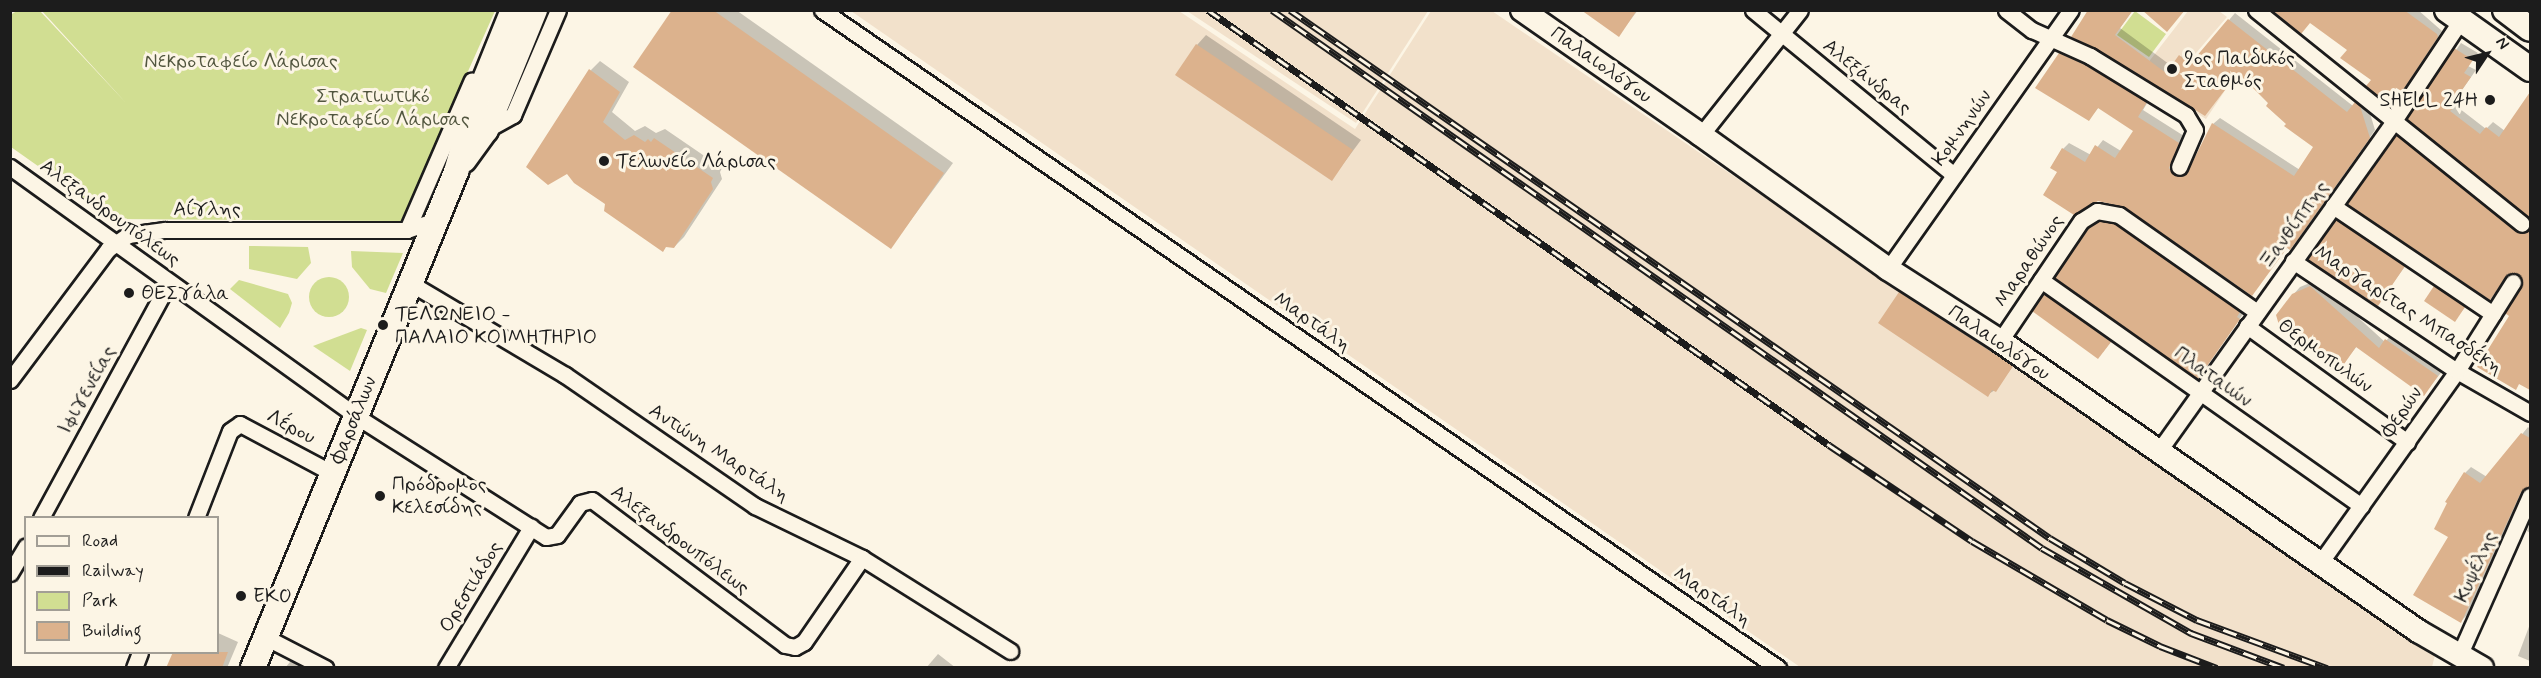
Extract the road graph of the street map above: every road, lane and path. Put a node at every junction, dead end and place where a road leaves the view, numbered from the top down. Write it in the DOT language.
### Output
graph roads {
  1 [pos="500,10"];
  2 [pos="513,10"];
  3 [pos="535,10"];
  4 [pos="558,10"];
  5 [pos="822,10"];
  6 [pos="1522,10"];
  7 [pos="1753,10"];
  8 [pos="1800,10"];
  9 [pos="2006,10"];
  10 [pos="2071,10"];
  11 [pos="2256,10"];
  12 [pos="2505,10"];
  13 [pos="2454,15"];
  14 [pos="2530,29"];
  15 [pos="1781,34"];
  16 [pos="2051,39"];
  17 [pos="2530,69"];
  18 [pos="2392,122"];
  19 [pos="478,124"];
  20 [pos="1701,135"];
  21 [pos="10,167"];
  22 [pos="2179,167"];
  23 [pos="1954,175"];
  24 [pos="2333,206"];
  25 [pos="2097,211"];
  26 [pos="436,220"];
  27 [pos="2522,224"];
  28 [pos="407,230"];
  29 [pos="115,242"];
  30 [pos="2294,261"];
  31 [pos="1888,269"];
  32 [pos="2041,280"];
  33 [pos="169,282"];
  34 [pos="2513,282"];
  35 [pos="410,283"];
  36 [pos="2257,312"];
  37 [pos="2493,314"];
  38 [pos="2247,326"];
  39 [pos="2000,341"];
  40 [pos="2457,371"];
  41 [pos="10,380"];
  42 [pos="2198,392"];
  43 [pos="2530,413"];
  44 [pos="356,416"];
  45 [pos="2407,442"];
  46 [pos="2158,452"];
  47 [pos="332,473"];
  48 [pos="2530,496"];
  49 [pos="2361,506"];
  50 [pos="42,516"];
  51 [pos="197,516"];
  52 [pos="531,528"];
  53 [pos="24,549"];
  54 [pos="862,558"];
  55 [pos="2320,563"];
  56 [pos="10,573"];
  57 [pos="265,637"];
  58 [pos="1010,651"];
  59 [pos="2459,656"];
  60 [pos="252,668"];
  61 [pos="325,668"];
  62 [pos="446,668"];
  63 [pos="1778,668"];
  64 [pos="2481,668"];
  1 -- 28 [label="street"];
  2 -- 19 [label="main road"];
  3 -- 19 [label="main road"];
  4 -- 19 [label="street"];
  5 -- 63 [label="street, Μαρτάλη"];
  6 -- 20 [label="street, Παλαιολόγου"];
  7 -- 15 [label="street, Αλεξάνδρας"];
  8 -- 15 [label="street"];
  9 -- 16 [label="street"];
  10 -- 16 [label="street, Κομνηνών"];
  11 -- 18 [label="street"];
  12 -- 14 [label="main road"];
  13 -- 17 [label="main road"];
  13 -- 18 [label="street, Ξανθίππης"];
  15 -- 20 [label="street"];
  15 -- 23 [label="street, Αλεξάνδρας"];
  16 -- 22 [label="street"];
  16 -- 23 [label="street, Κομνηνών"];
  18 -- 24 [label="street, Ξανθίππης"];
  18 -- 27 [label="street"];
  19 -- 26 [label="main road, Φαρσάλων"];
  20 -- 31 [label="street, Παλαιολόγου"];
  21 -- 29 [label="street, Αλεξανδρουπόλεως"];
  23 -- 31 [label="street, Κομνηνών"];
  24 -- 30 [label="street, Ξανθίππης"];
  24 -- 37 [label="street"];
  25 -- 32 [label="street, Μαραθώνος"];
  25 -- 36 [label="street, Θερμοπυλών"];
  26 -- 28 [label="street, Αίγλης"];
  26 -- 35 [label="main road, Φαρσάλων"];
  28 -- 29 [label="street, Αίγλης"];
  29 -- 33 [label="street, Αλεξανδρουπόλεως"];
  29 -- 41 [label="street"];
  30 -- 36 [label="street, Ξανθίππης"];
  30 -- 40 [label="street, Μαργαρίτας Μπασδέκη"];
  31 -- 39 [label="street, Παλαιολόγου"];
  32 -- 39 [label="street, Μαραθώνος"];
  32 -- 42 [label="street, Πλαταιών"];
  33 -- 44 [label="street, Αλεξανδρουπόλεως"];
  33 -- 50 [label="street, Ιφιγενείας"];
  34 -- 37 [label="street, Φερών"];
  35 -- 44 [label="main road, Φαρσάλων"];
  35 -- 54 [label="street, Αντώνη Μαρτάλη"];
  36 -- 38 [label="street, Ξανθίππης"];
  37 -- 40 [label="street, Φερών"];
  38 -- 42 [label="street, Ξανθίππης"];
  38 -- 45 [label="street, Θερμοπυλών"];
  39 -- 46 [label="street, Παλαιολόγου"];
  40 -- 43 [label="street, Μαργαρίτας Μπασδέκη"];
  40 -- 45 [label="street, Φερών"];
  42 -- 46 [label="street, Ξανθίππης"];
  42 -- 49 [label="street, Πλαταιών"];
  44 -- 47 [label="main road, Φαρσάλων"];
  44 -- 52 [label="street, Αλεξανδρουπόλεως"];
  45 -- 49 [label="street, Φερών"];
  46 -- 55 [label="street, Παλαιολόγου"];
  47 -- 51 [label="street, Λέρου"];
  47 -- 57 [label="main road, Φαρσάλων"];
  48 -- 59 [label="street, Κυψέλης"];
  49 -- 55 [label="street, Φερών"];
  52 -- 54 [label="street, Αλεξανδρουπόλεως"];
  52 -- 62 [label="street, Ορεστιάδος"];
  53 -- 56 [label="street"];
  54 -- 58 [label="street, Αντώνη Μαρτάλη"];
  55 -- 59 [label="street, Παλαιολόγου"];
  57 -- 60 [label="main road, Φαρσάλων"];
  57 -- 61 [label="street"];
  59 -- 64 [label="street, Παλαιολόγου"];
}
